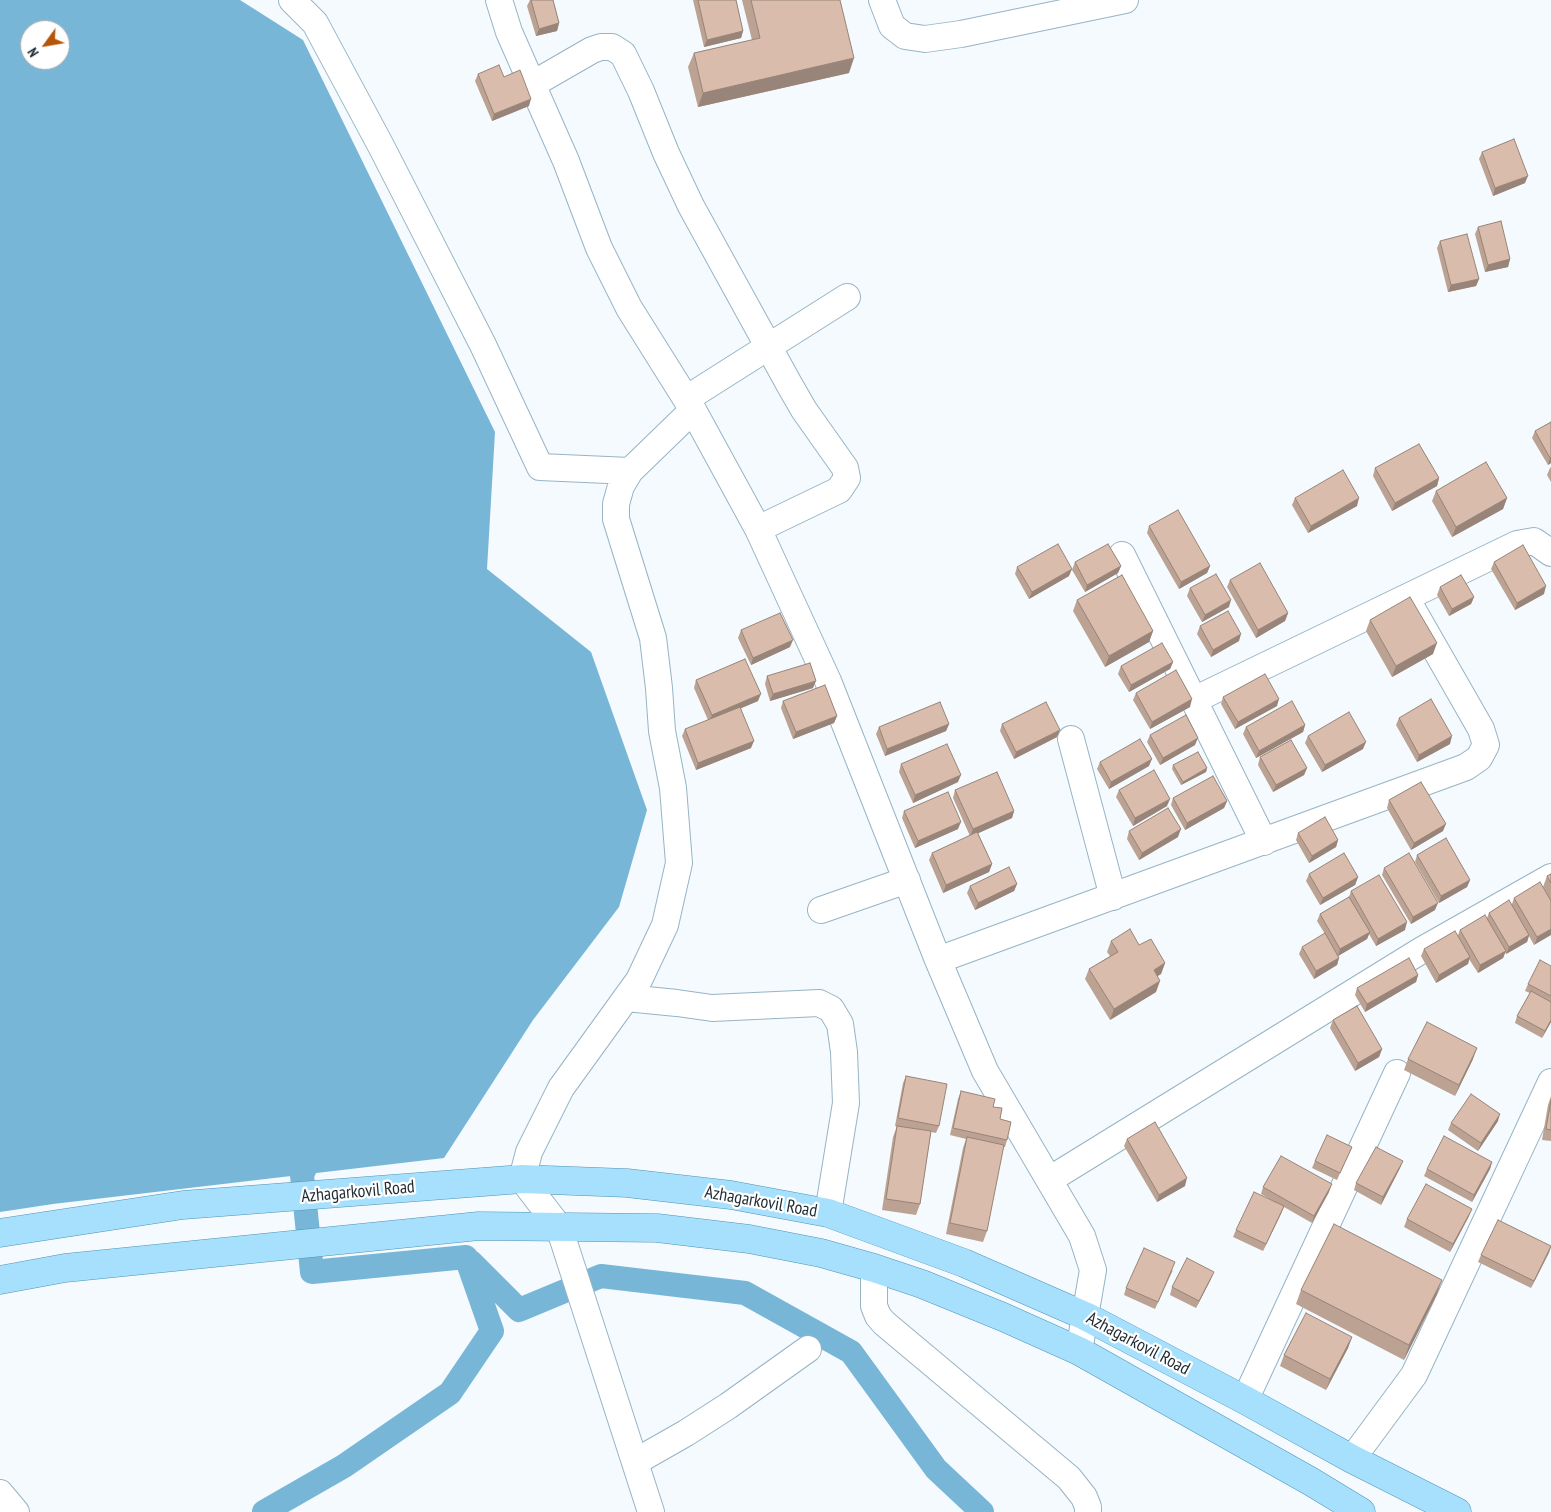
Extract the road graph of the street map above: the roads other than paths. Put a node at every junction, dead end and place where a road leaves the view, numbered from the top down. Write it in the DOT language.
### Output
graph roads {
  1 [pos="292,0"];
  2 [pos="499,0"];
  3 [pos="882,0"];
  4 [pos="1125,0"];
  5 [pos="533,84"];
  6 [pos="847,298"];
  7 [pos="769,346"];
  8 [pos="689,405"];
  9 [pos="630,471"];
  10 [pos="758,528"];
  11 [pos="1551,553"];
  12 [pos="1122,555"];
  13 [pos="1406,598"];
  14 [pos="1194,700"];
  15 [pos="1071,740"];
  16 [pos="1264,842"];
  17 [pos="1551,877"];
  18 [pos="907,880"];
  19 [pos="1113,897"];
  20 [pos="821,910"];
  21 [pos="938,960"];
  22 [pos="626,998"];
  23 [pos="1397,1073"];
  24 [pos="1551,1082"];
  25 [pos="522,1179"];
  26 [pos="1048,1180"];
  27 [pos="828,1213"];
  28 [pos="559,1226"];
  29 [pos="0,1233"];
  30 [pos="874,1268"];
  31 [pos="0,1280"];
  32 [pos="1085,1316"];
  33 [pos="808,1348"];
  34 [pos="1079,1351"];
  35 [pos="1245,1400"];
  36 [pos="1352,1459"];
  37 [pos="635,1462"];
  38 [pos="0,1494"];
  39 [pos="16,1512"];
  40 [pos="651,1512"];
  41 [pos="1088,1512"];
  42 [pos="1361,1512"];
  43 [pos="1457,1512"];
  1 -- 9 [label="street"];
  2 -- 5 [label="street"];
  3 -- 4 [label="street"];
  5 -- 7 [label="street"];
  5 -- 8 [label="street"];
  6 -- 7 [label="street"];
  7 -- 8 [label="street"];
  7 -- 10 [label="street"];
  8 -- 9 [label="street"];
  8 -- 10 [label="street"];
  9 -- 22 [label="street"];
  10 -- 18 [label="street"];
  11 -- 13 [label="street"];
  12 -- 14 [label="street"];
  13 -- 14 [label="street"];
  13 -- 16 [label="street"];
  14 -- 16 [label="street"];
  15 -- 19 [label="street"];
  16 -- 19 [label="street"];
  17 -- 26 [label="street"];
  18 -- 20 [label="street"];
  18 -- 21 [label="street"];
  19 -- 21 [label="street"];
  21 -- 26 [label="street"];
  22 -- 25 [label="street"];
  22 -- 27 [label="street"];
  23 -- 35 [label="street"];
  24 -- 36 [label="street"];
  25 -- 27 [label="main road, Azhagarkovil Road"];
  25 -- 28 [label="street"];
  25 -- 29 [label="main road, Azhagarkovil Road"];
  26 -- 32 [label="street"];
  27 -- 32 [label="main road, Azhagarkovil Road"];
  28 -- 30 [label="main road, Azhagarkovil Road"];
  28 -- 31 [label="main road, Azhagarkovil Road"];
  28 -- 37 [label="street"];
  30 -- 34 [label="main road, Azhagarkovil Road"];
  30 -- 41 [label="street"];
  32 -- 34 [label="street"];
  32 -- 35 [label="main road, Azhagarkovil Road"];
  33 -- 37 [label="street"];
  34 -- 42 [label="main road, Azhagarkovil Road"];
  35 -- 36 [label="main road, Azhagarkovil Road"];
  36 -- 43 [label="main road, Azhagarkovil Road"];
  37 -- 40 [label="street"];
  38 -- 39 [label="street"];
}
